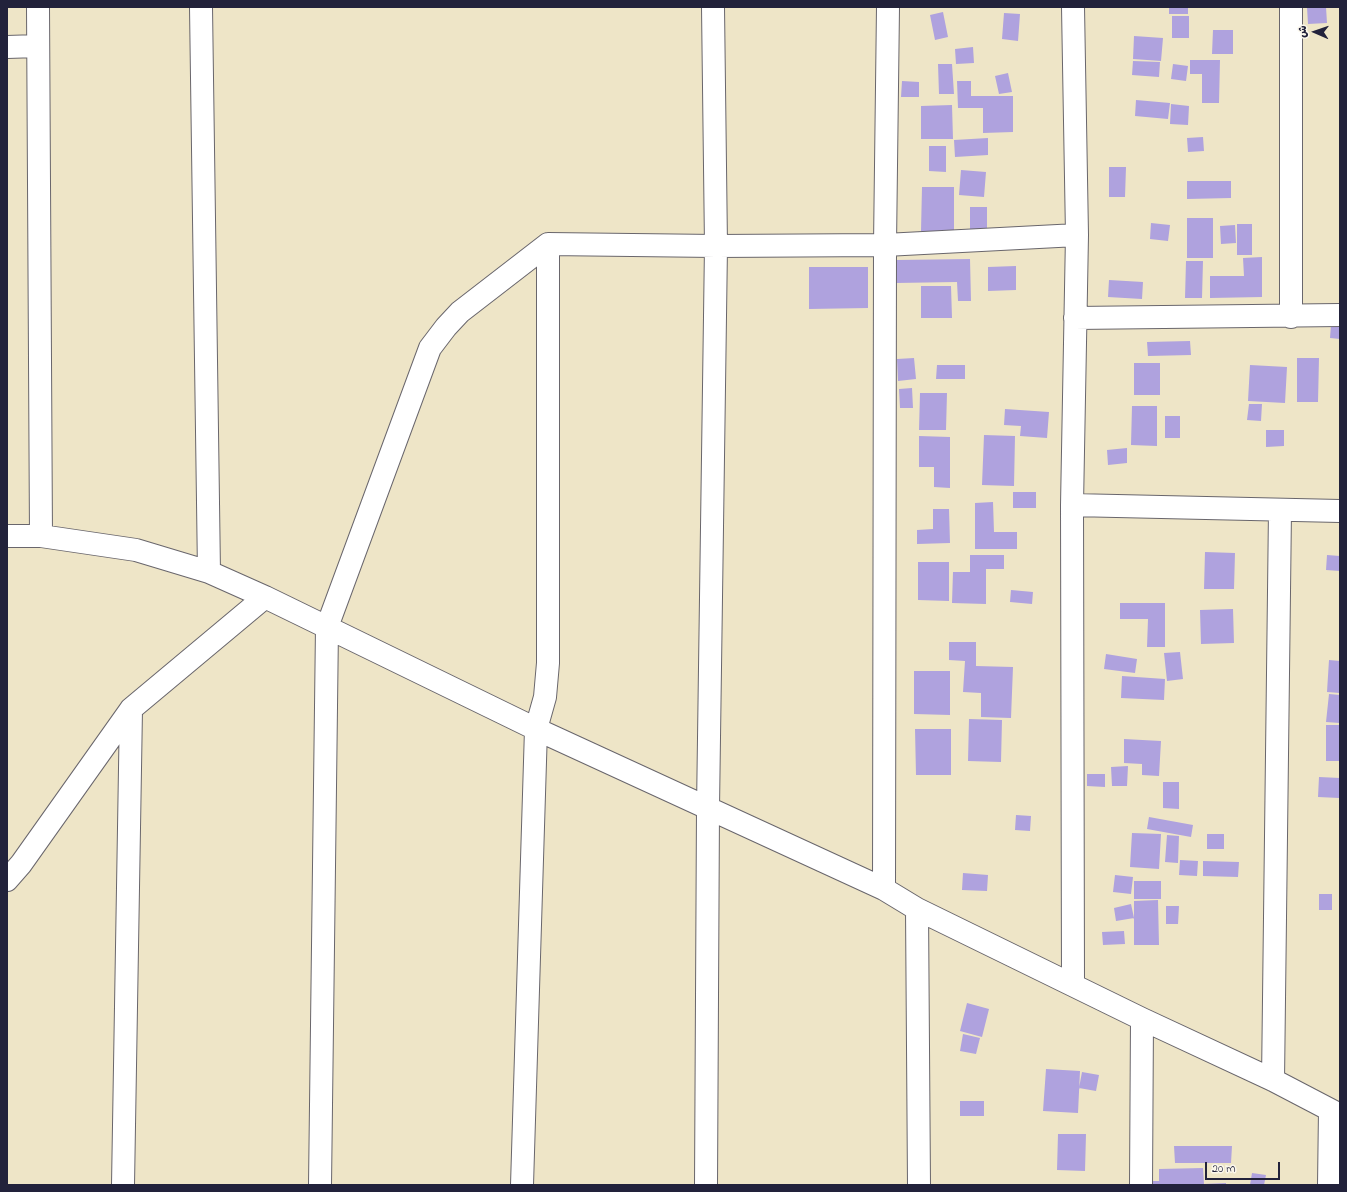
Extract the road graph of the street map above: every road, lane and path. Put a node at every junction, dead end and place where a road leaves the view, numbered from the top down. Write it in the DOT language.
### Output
graph roads {
  1 [pos="38,7"];
  2 [pos="201,7"];
  3 [pos="713,7"];
  4 [pos="888,7"];
  5 [pos="1073,7"];
  6 [pos="1291,7"];
  7 [pos="38,46"];
  8 [pos="7,47"];
  9 [pos="1077,235"];
  10 [pos="548,244"];
  11 [pos="885,245"];
  12 [pos="716,246"];
  13 [pos="1340,315"];
  14 [pos="1291,317"];
  15 [pos="1075,318"];
  16 [pos="1072,505"];
  17 [pos="1280,510"];
  18 [pos="1340,511"];
  19 [pos="7,536"];
  20 [pos="41,536"];
  21 [pos="209,572"];
  22 [pos="266,597"];
  23 [pos="327,627"];
  24 [pos="131,709"];
  25 [pos="536,729"];
  26 [pos="708,808"];
  27 [pos="7,880"];
  28 [pos="884,889"];
  29 [pos="917,909"];
  30 [pos="1073,985"];
  31 [pos="1142,1019"];
  32 [pos="1273,1080"];
  33 [pos="1335,1112"];
  34 [pos="123,1185"];
  35 [pos="320,1185"];
  36 [pos="522,1185"];
  37 [pos="706,1185"];
  38 [pos="919,1185"];
  39 [pos="1141,1185"];
  40 [pos="1329,1185"];
  1 -- 7 [label="street"];
  2 -- 21 [label="street"];
  3 -- 12 [label="street"];
  4 -- 11 [label="street"];
  5 -- 9 [label="street"];
  6 -- 14 [label="street"];
  7 -- 8 [label="street"];
  7 -- 20 [label="street"];
  9 -- 11 [label="street"];
  9 -- 15 [label="street"];
  10 -- 12 [label="street"];
  10 -- 23 [label="street"];
  10 -- 25 [label="street"];
  11 -- 12 [label="street"];
  11 -- 28 [label="street"];
  12 -- 26 [label="street"];
  13 -- 14 [label="street"];
  14 -- 15 [label="street"];
  15 -- 16 [label="street"];
  16 -- 17 [label="street"];
  16 -- 30 [label="street"];
  17 -- 18 [label="street"];
  17 -- 32 [label="street"];
  19 -- 20 [label="street"];
  20 -- 21 [label="street"];
  21 -- 22 [label="street"];
  22 -- 23 [label="street"];
  22 -- 24 [label="street"];
  23 -- 25 [label="street"];
  23 -- 35 [label="street"];
  24 -- 27 [label="street"];
  24 -- 34 [label="street"];
  25 -- 26 [label="street"];
  25 -- 36 [label="street"];
  26 -- 28 [label="street"];
  26 -- 37 [label="street"];
  28 -- 29 [label="street"];
  29 -- 30 [label="street"];
  29 -- 38 [label="street"];
  30 -- 31 [label="street"];
  31 -- 32 [label="street"];
  31 -- 39 [label="street"];
  32 -- 33 [label="street"];
  33 -- 40 [label="street"];
}
